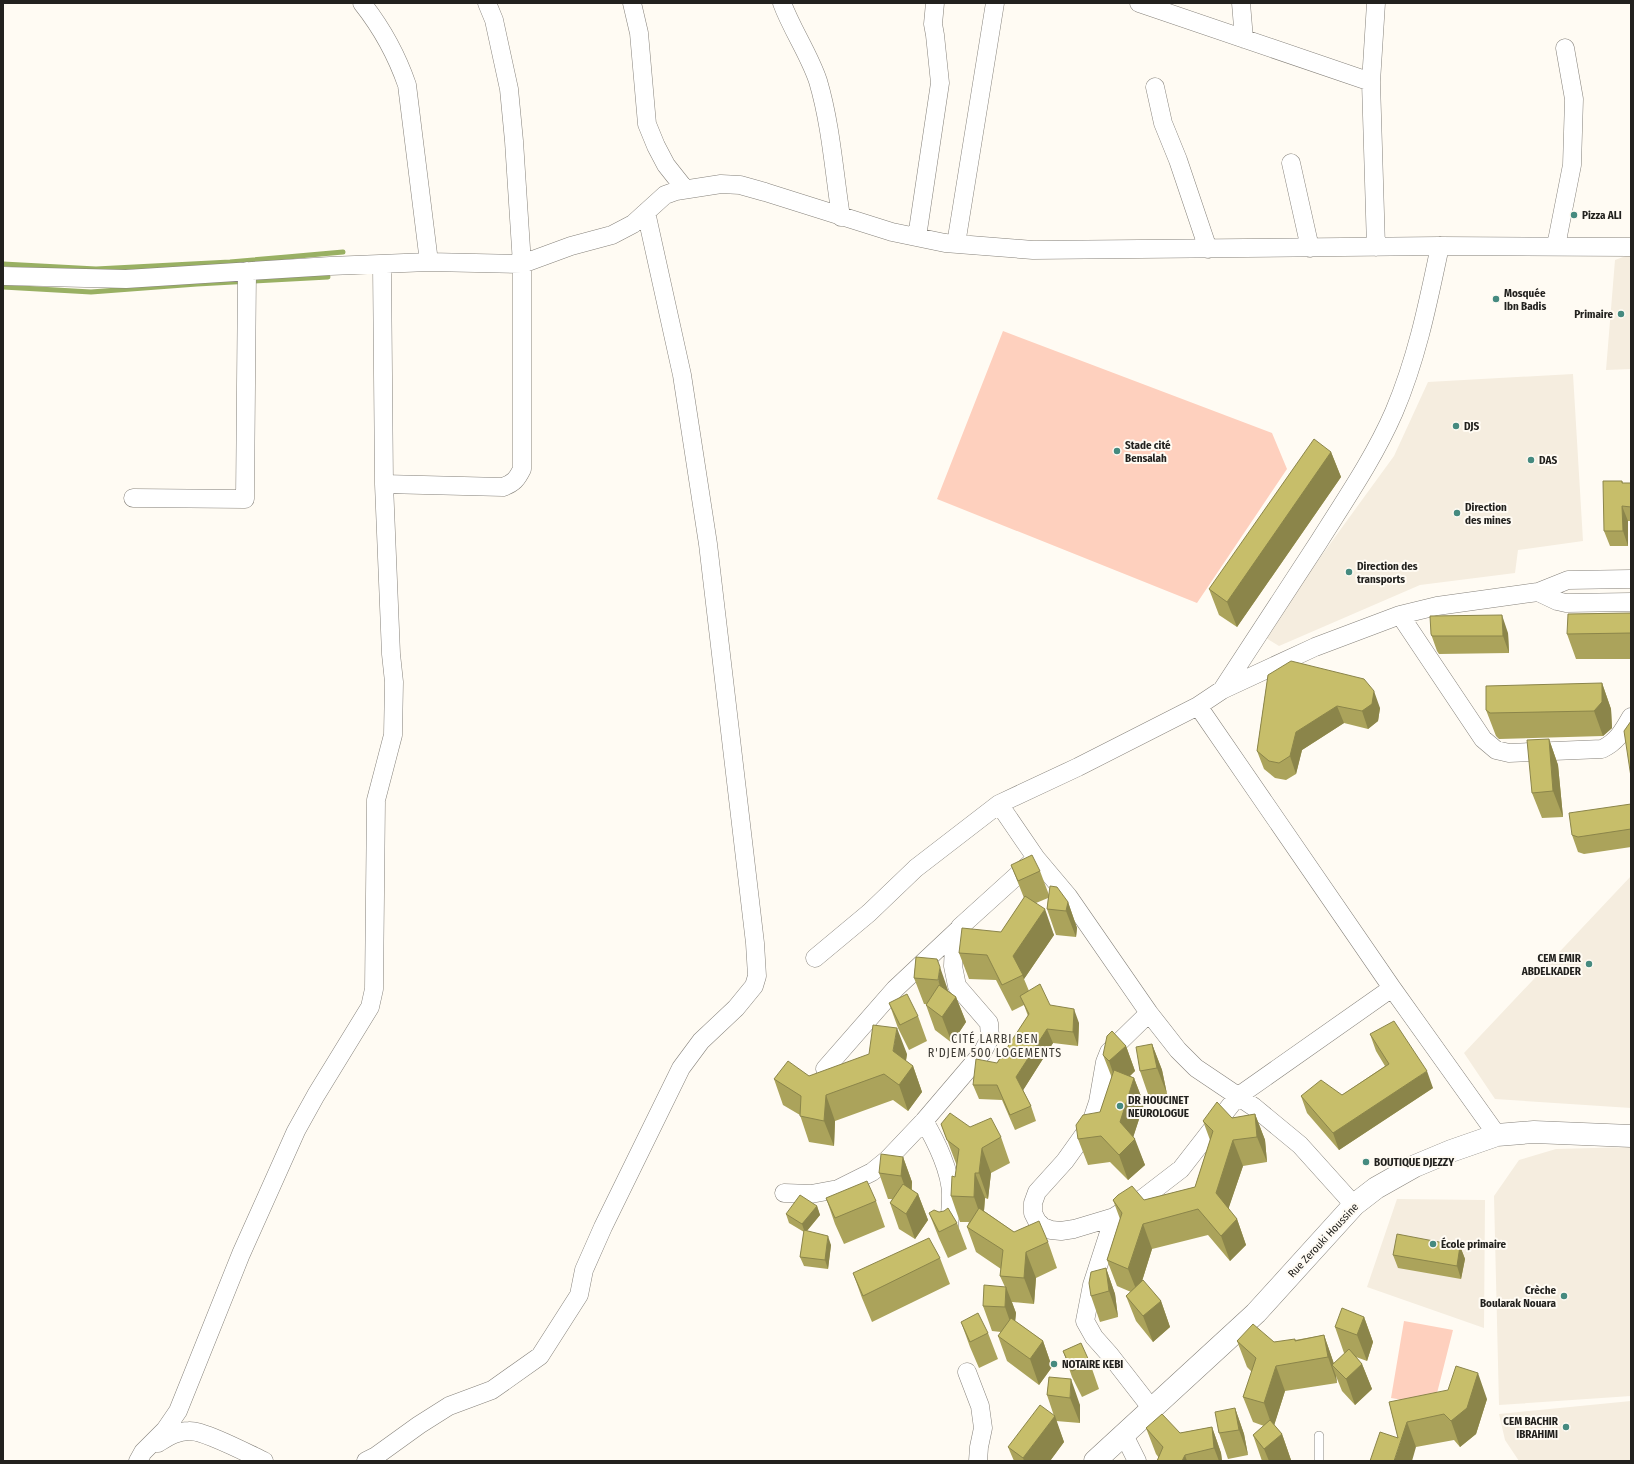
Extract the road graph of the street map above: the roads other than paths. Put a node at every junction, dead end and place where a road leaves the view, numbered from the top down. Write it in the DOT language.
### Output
graph roads {
  1 [pos="362,3"];
  2 [pos="487,3"];
  3 [pos="632,3"];
  4 [pos="782,3"];
  5 [pos="935,3"];
  6 [pos="995,3"];
  7 [pos="1140,3"];
  8 [pos="1241,3"];
  9 [pos="1376,3"];
  10 [pos="1244,38"];
  11 [pos="1565,48"];
  12 [pos="1371,82"];
  13 [pos="1156,87"];
  14 [pos="1291,163"];
  15 [pos="684,189"];
  16 [pos="646,212"];
  17 [pos="841,217"];
  18 [pos="917,237"];
  19 [pos="956,244"];
  20 [pos="1440,246"];
  21 [pos="1556,246"];
  22 [pos="1376,247"];
  23 [pos="1631,247"];
  24 [pos="1310,248"];
  25 [pos="1208,249"];
  26 [pos="429,262"];
  27 [pos="522,264"];
  28 [pos="382,265"];
  29 [pos="247,271"];
  30 [pos="3,276"];
  31 [pos="384,484"];
  32 [pos="133,498"];
  33 [pos="1631,579"];
  34 [pos="1538,592"];
  35 [pos="1631,602"];
  36 [pos="1400,615"];
  37 [pos="1222,690"];
  38 [pos="1198,706"];
  39 [pos="1631,717"];
  40 [pos="999,804"];
  41 [pos="1036,858"];
  42 [pos="960,927"];
  43 [pos="815,958"];
  44 [pos="1392,988"];
  45 [pos="1149,1013"];
  46 [pos="825,1069"];
  47 [pos="1237,1097"];
  48 [pos="924,1121"];
  49 [pos="1497,1135"];
  50 [pos="1631,1136"];
  51 [pos="784,1193"];
  52 [pos="1354,1205"];
  53 [pos="1114,1216"];
  54 [pos="949,1227"];
  55 [pos="967,1372"];
  56 [pos="1152,1409"];
  57 [pos="1124,1435"];
  58 [pos="1319,1436"];
  59 [pos="141,1456"];
  60 [pos="264,1461"];
  61 [pos="366,1461"];
  62 [pos="978,1461"];
  63 [pos="1095,1461"];
  64 [pos="1137,1461"];
  65 [pos="1319,1461"];
  1 -- 26 [label="street"];
  2 -- 27 [label="street"];
  3 -- 15 [label="street"];
  4 -- 17 [label="street"];
  5 -- 18 [label="street"];
  6 -- 19 [label="street"];
  7 -- 10 [label="street"];
  8 -- 10 [label="street"];
  9 -- 12 [label="street"];
  10 -- 12 [label="street"];
  11 -- 21 [label="street"];
  12 -- 22 [label="street"];
  13 -- 25 [label="street"];
  14 -- 24 [label="street"];
  15 -- 16 [label="street"];
  15 -- 17 [label="street"];
  16 -- 27 [label="street"];
  16 -- 61 [label="street"];
  17 -- 18 [label="street"];
  18 -- 19 [label="street"];
  19 -- 25 [label="street"];
  20 -- 21 [label="street"];
  20 -- 22 [label="street"];
  20 -- 37 [label="street"];
  21 -- 23 [label="street"];
  22 -- 24 [label="street"];
  24 -- 25 [label="street"];
  26 -- 27 [label="street"];
  26 -- 28 [label="street"];
  27 -- 31 [label="street"];
  28 -- 29 [label="street"];
  28 -- 31 [label="street"];
  29 -- 30 [label="street"];
  29 -- 32 [label="street"];
  31 -- 59 [label="street"];
  33 -- 34 [label="street"];
  34 -- 35 [label="street"];
  34 -- 36 [label="street"];
  36 -- 37 [label="street"];
  36 -- 39 [label="street"];
  37 -- 38 [label="street"];
  38 -- 40 [label="street"];
  38 -- 44 [label="street"];
  40 -- 41 [label="street"];
  40 -- 43 [label="street"];
  41 -- 42 [label="street"];
  41 -- 45 [label="street"];
  42 -- 46 [label="street"];
  42 -- 48 [label="street"];
  44 -- 47 [label="street"];
  44 -- 49 [label="street"];
  45 -- 47 [label="street"];
  45 -- 53 [label="street"];
  47 -- 52 [label="street"];
  47 -- 53 [label="street"];
  48 -- 51 [label="street"];
  48 -- 54 [label="street"];
  49 -- 50 [label="main road, Rue Zerouki Houssine"];
  49 -- 52 [label="main road, Rue Zerouki Houssine"];
  52 -- 56 [label="main road, Rue Zerouki Houssine"];
  53 -- 56 [label="street"];
  55 -- 62 [label="street"];
  56 -- 57 [label="main road, Rue Zerouki Houssine"];
  57 -- 63 [label="main road, Rue Zerouki Houssine"];
  57 -- 64 [label="street"];
  58 -- 65 [label="lane"];
  59 -- 60 [label="street"];
}
